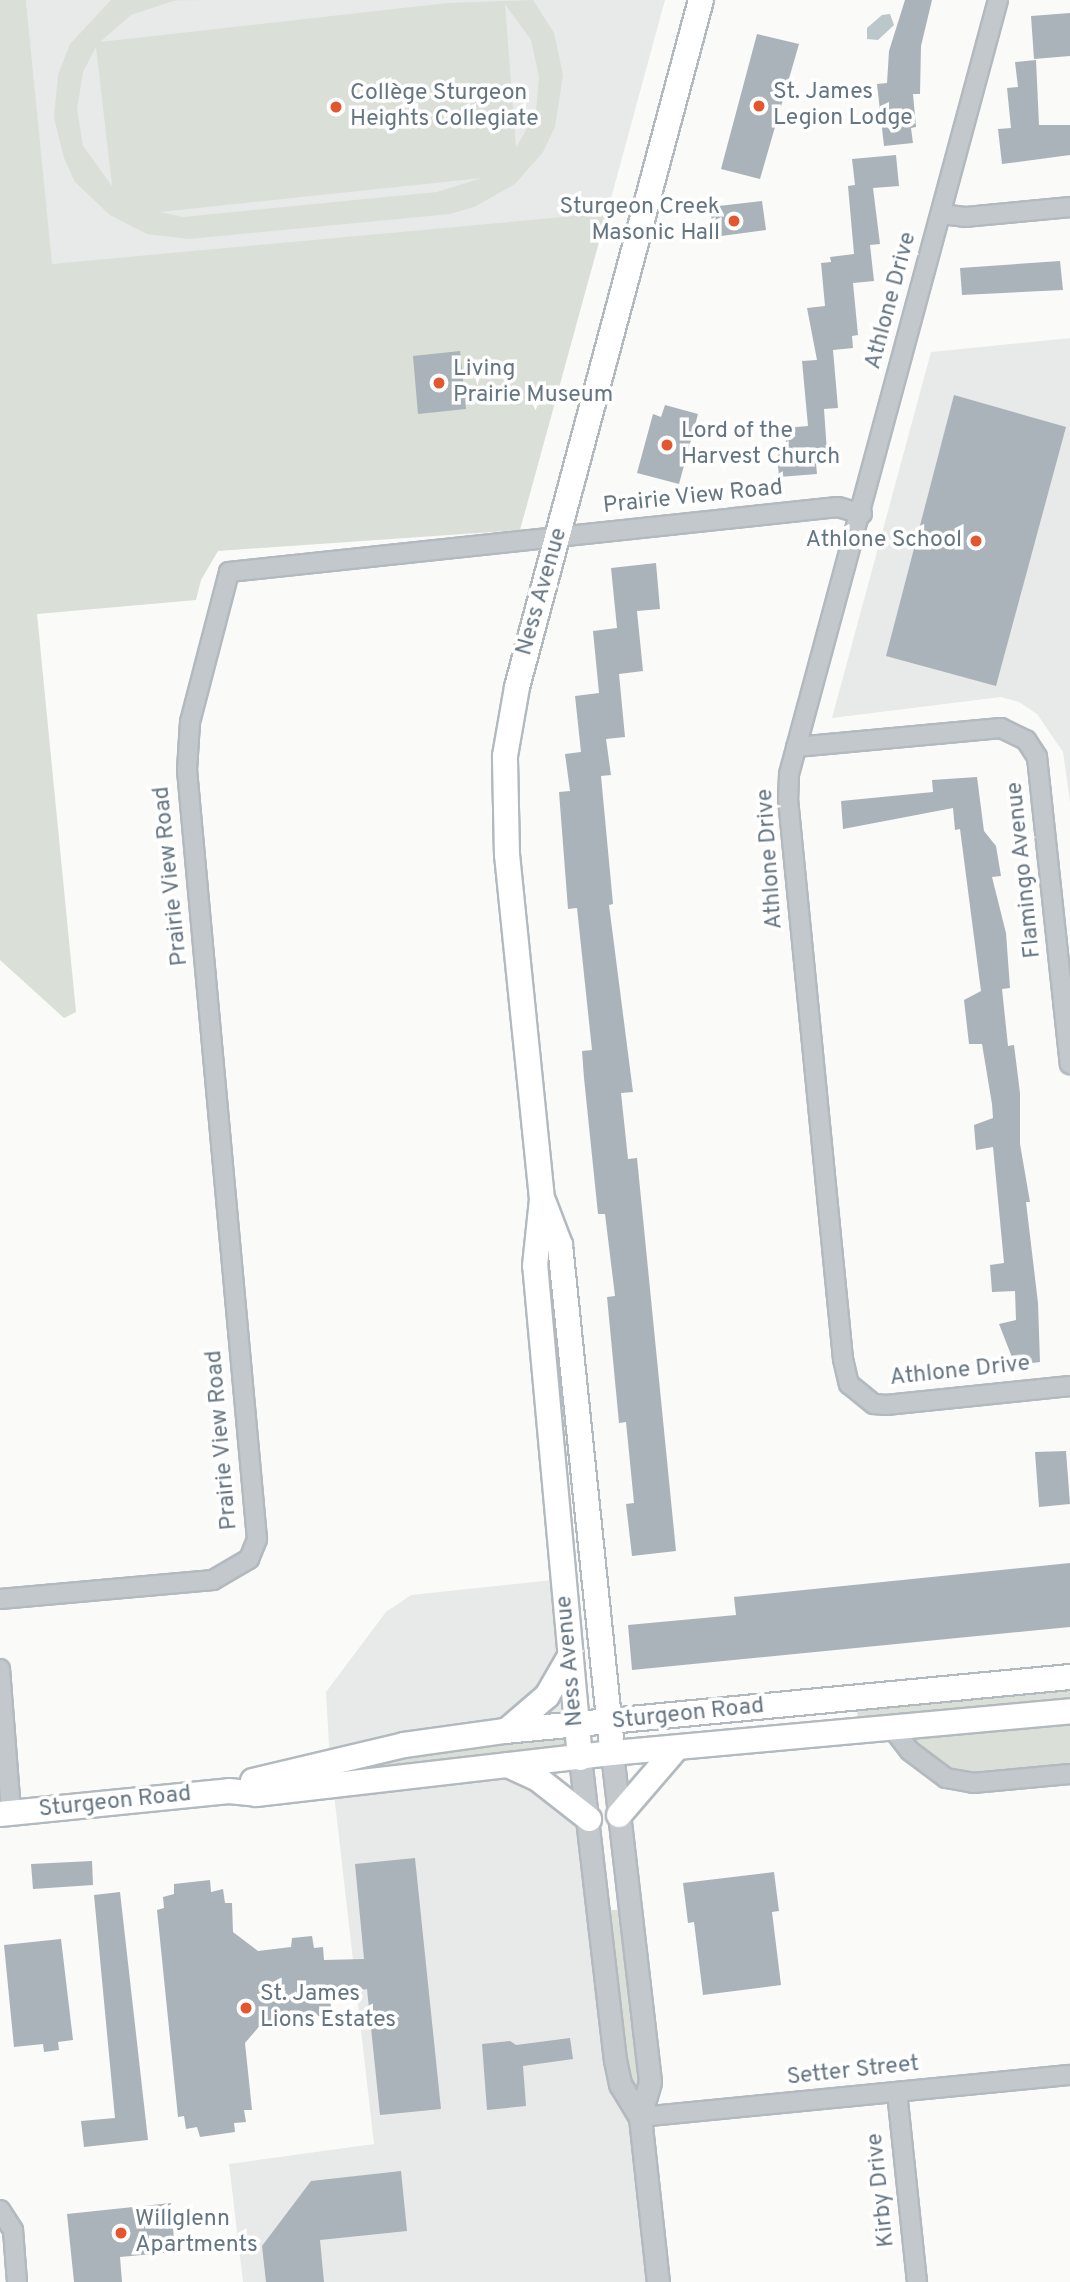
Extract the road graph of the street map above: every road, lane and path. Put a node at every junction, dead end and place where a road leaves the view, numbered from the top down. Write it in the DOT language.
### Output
graph roads {
  1 [pos="701,0"];
  2 [pos="998,0"];
  3 [pos="1070,207"];
  4 [pos="941,214"];
  5 [pos="862,514"];
  6 [pos="557,537"];
  7 [pos="796,747"];
  8 [pos="1070,1064"];
  9 [pos="542,1199"];
  10 [pos="1070,1386"];
  11 [pos="0,1599"];
  12 [pos="570,1656"];
  13 [pos="0,1668"];
  14 [pos="1070,1677"];
  15 [pos="1070,1711"];
  16 [pos="609,1723"];
  17 [pos="577,1726"];
  18 [pos="892,1728"];
  19 [pos="505,1731"];
  20 [pos="675,1750"];
  21 [pos="612,1753"];
  22 [pos="580,1758"];
  23 [pos="508,1765"];
  24 [pos="1070,1774"];
  25 [pos="229,1791"];
  26 [pos="6,1813"];
  27 [pos="619,1815"];
  28 [pos="589,1819"];
  29 [pos="1070,2075"];
  30 [pos="897,2092"];
  31 [pos="640,2117"];
  32 [pos="0,2210"];
  33 [pos="17,2282"];
  34 [pos="658,2282"];
  35 [pos="917,2282"];
  1 -- 6 [label="main road, Ness Avenue"];
  2 -- 4 [label="street, Athlone Drive"];
  3 -- 4 [label="street"];
  4 -- 5 [label="street, Athlone Drive"];
  5 -- 6 [label="street, Prairie View Road"];
  5 -- 7 [label="street, Athlone Drive"];
  6 -- 9 [label="main road, Ness Avenue"];
  6 -- 11 [label="street, Prairie View Road"];
  7 -- 8 [label="street, Flamingo Avenue"];
  7 -- 10 [label="street, Athlone Drive"];
  9 -- 12 [label="main road, Ness Avenue"];
  9 -- 16 [label="main road, Ness Avenue"];
  12 -- 17 [label="main road, Ness Avenue"];
  12 -- 19 [label="main road"];
  13 -- 26 [label="street"];
  14 -- 16 [label="main road, Sturgeon Road"];
  15 -- 18 [label="main road, Sturgeon Road"];
  16 -- 17 [label="main road, Sturgeon Road"];
  16 -- 21 [label="main road, Ness Avenue"];
  17 -- 19 [label="main road, Sturgeon Road"];
  17 -- 22 [label="main road, Ness Avenue"];
  18 -- 20 [label="main road, Sturgeon Road"];
  18 -- 24 [label="street"];
  19 -- 25 [label="main road, Sturgeon Road"];
  20 -- 21 [label="main road, Sturgeon Road"];
  20 -- 27 [label="main road"];
  21 -- 22 [label="main road, Sturgeon Road"];
  21 -- 27 [label="street, Ness Avenue"];
  22 -- 23 [label="main road, Sturgeon Road"];
  22 -- 28 [label="street, Ness Avenue"];
  23 -- 25 [label="main road, Sturgeon Road"];
  23 -- 28 [label="main road"];
  25 -- 26 [label="main road, Sturgeon Road"];
  27 -- 31 [label="street, Ness Avenue"];
  28 -- 31 [label="street, Ness Avenue"];
  29 -- 30 [label="street, Setter Street"];
  30 -- 31 [label="street, Setter Street"];
  30 -- 35 [label="street, Kirby Drive"];
  31 -- 34 [label="street, Ness Avenue"];
  32 -- 33 [label="street"];
}
